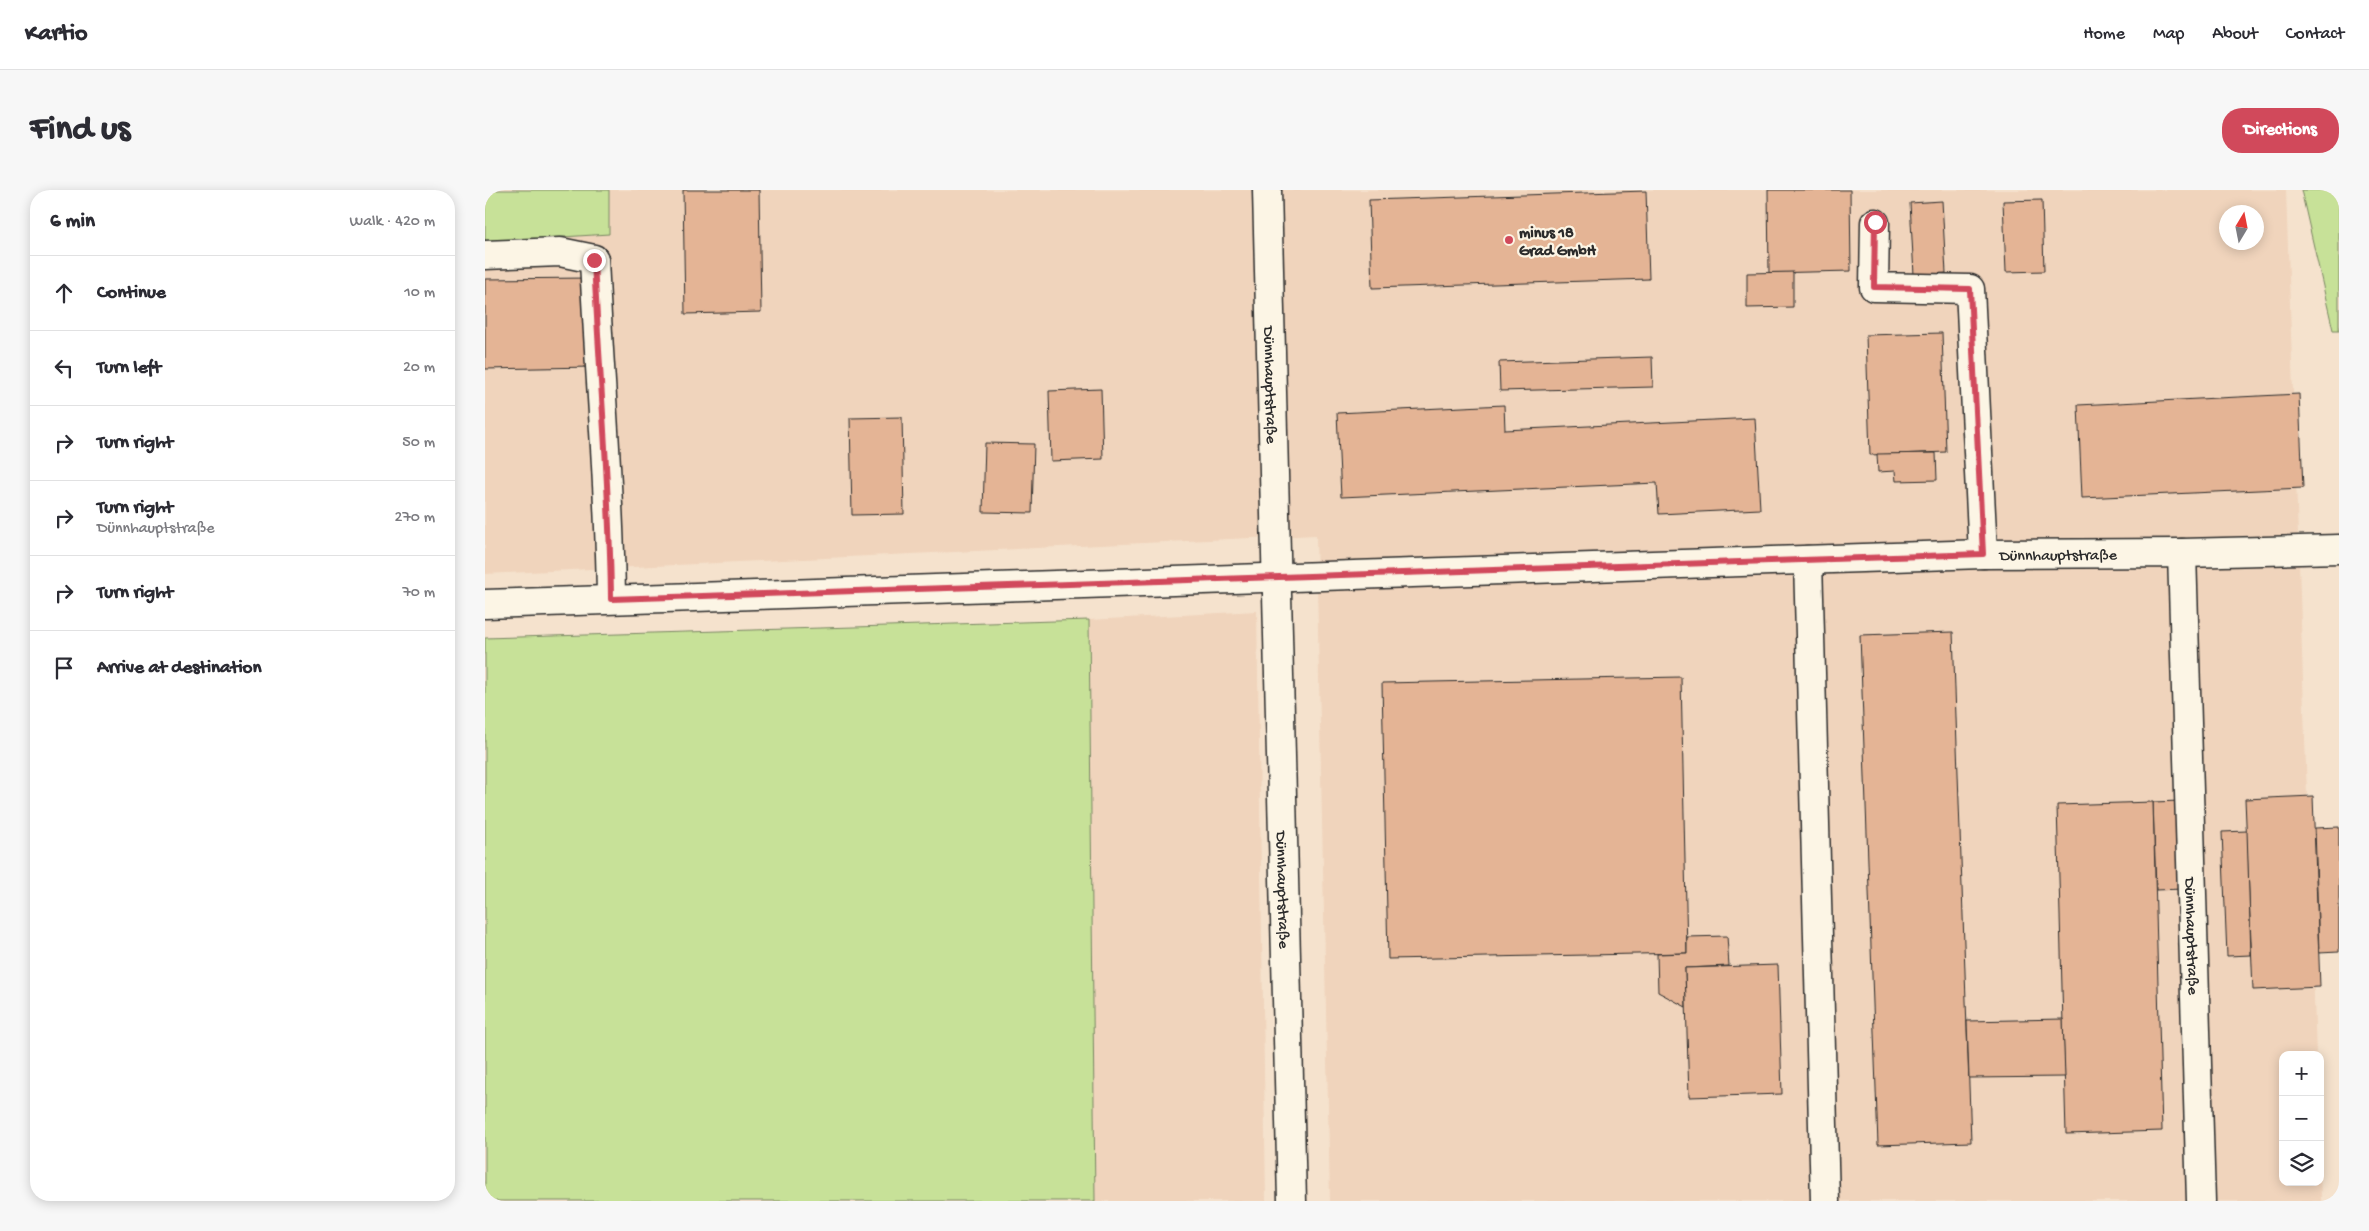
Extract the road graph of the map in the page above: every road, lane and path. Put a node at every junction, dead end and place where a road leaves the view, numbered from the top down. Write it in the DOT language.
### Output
graph roads {
  1 [pos="1267,190"];
  2 [pos="1875,222"];
  3 [pos="485,255"];
  4 [pos="2339,549"];
  5 [pos="2182,552"];
  6 [pos="1983,554"];
  7 [pos="1808,560"];
  8 [pos="1275,579"];
  9 [pos="611,599"];
  10 [pos="485,604"];
  11 [pos="1292,1201"];
  12 [pos="1825,1201"];
  13 [pos="2201,1201"];
  1 -- 8 [label="street, Dünnhauptstraße"];
  2 -- 6 [label="street"];
  3 -- 9 [label="street"];
  4 -- 5 [label="street, Dünnhauptstraße"];
  5 -- 6 [label="street, Dünnhauptstraße"];
  5 -- 13 [label="street, Dünnhauptstraße"];
  6 -- 7 [label="street, Dünnhauptstraße"];
  7 -- 8 [label="street, Dünnhauptstraße"];
  7 -- 12 [label="street"];
  8 -- 9 [label="street, Dünnhauptstraße"];
  8 -- 11 [label="street, Dünnhauptstraße"];
  9 -- 10 [label="street, Dünnhauptstraße"];
}
